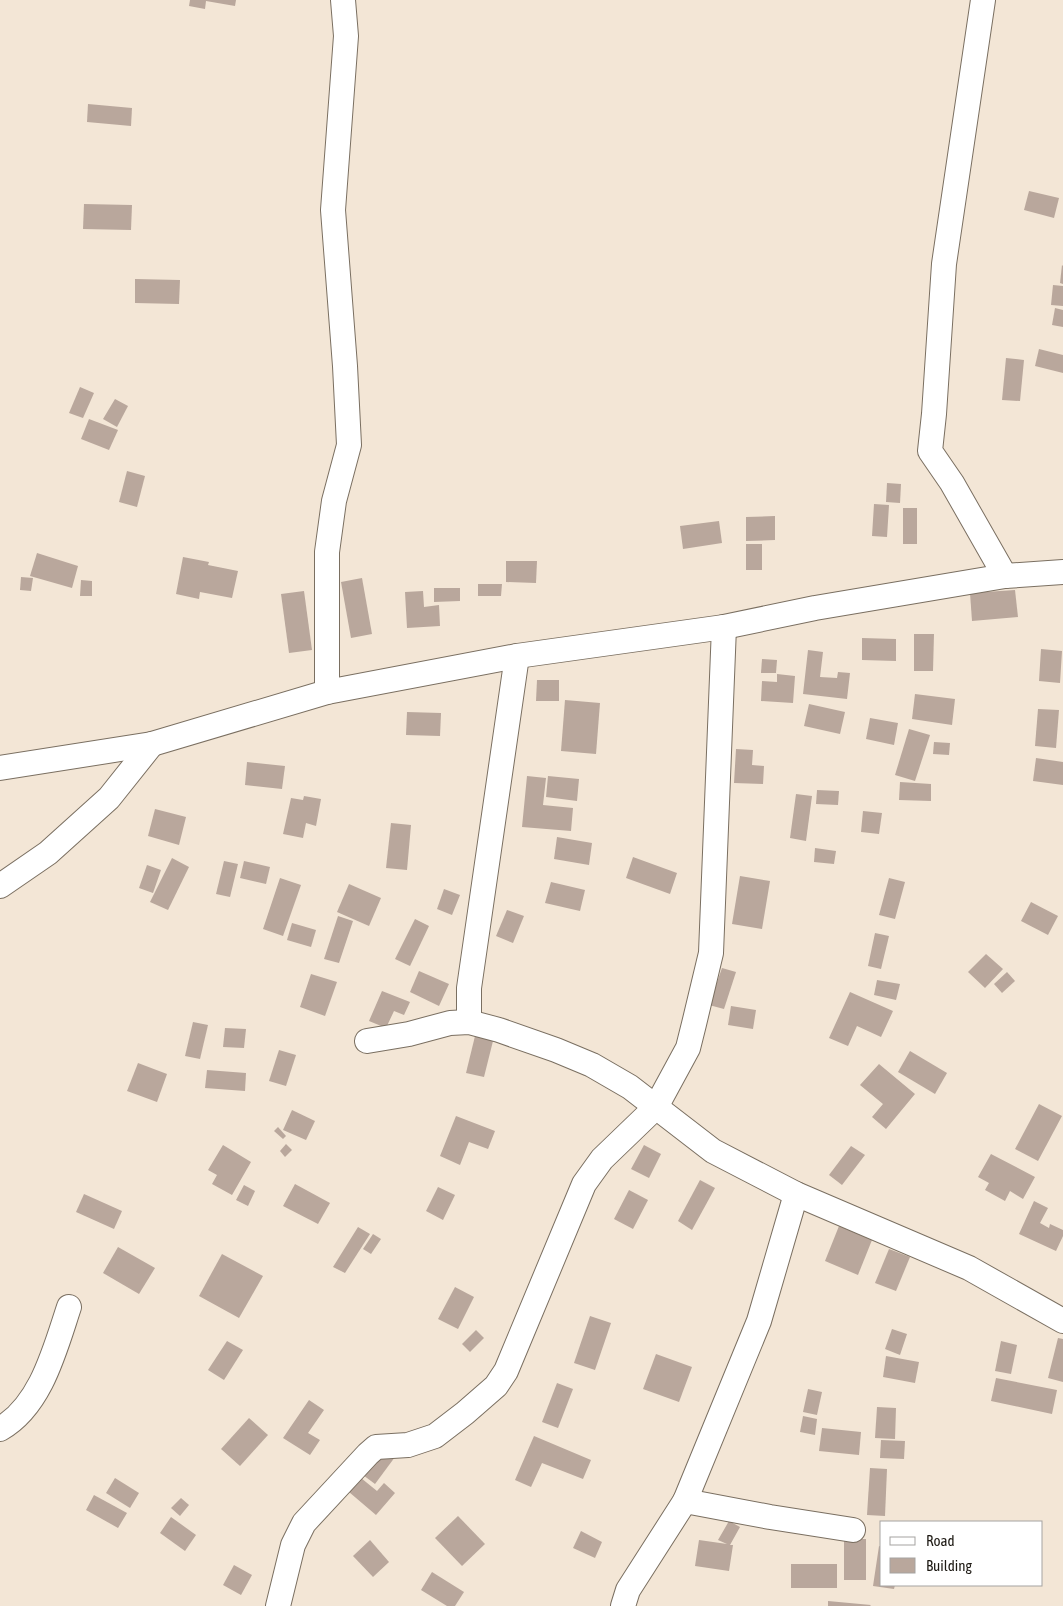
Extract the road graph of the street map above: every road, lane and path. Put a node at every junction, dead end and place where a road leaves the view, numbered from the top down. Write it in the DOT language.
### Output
graph roads {
  1 [pos="343,0"];
  2 [pos="982,0"];
  3 [pos="1063,572"];
  4 [pos="1005,576"];
  5 [pos="724,627"];
  6 [pos="517,656"];
  7 [pos="328,692"];
  8 [pos="152,744"];
  9 [pos="0,768"];
  10 [pos="0,886"];
  11 [pos="469,1022"];
  12 [pos="367,1041"];
  13 [pos="656,1107"];
  14 [pos="796,1194"];
  15 [pos="69,1307"];
  16 [pos="1063,1320"];
  17 [pos="0,1429"];
  18 [pos="685,1501"];
  19 [pos="853,1530"];
  20 [pos="278,1606"];
  21 [pos="623,1606"];
  1 -- 7 [label="street"];
  2 -- 4 [label="street"];
  3 -- 4 [label="street"];
  4 -- 5 [label="street"];
  5 -- 6 [label="street"];
  5 -- 13 [label="street"];
  6 -- 7 [label="street"];
  6 -- 11 [label="street"];
  7 -- 8 [label="street"];
  8 -- 9 [label="street"];
  8 -- 10 [label="street"];
  11 -- 12 [label="street"];
  11 -- 13 [label="street"];
  13 -- 14 [label="street"];
  13 -- 20 [label="street"];
  14 -- 16 [label="street"];
  14 -- 18 [label="street"];
  15 -- 17 [label="street"];
  18 -- 19 [label="street"];
  18 -- 21 [label="street"];
}
